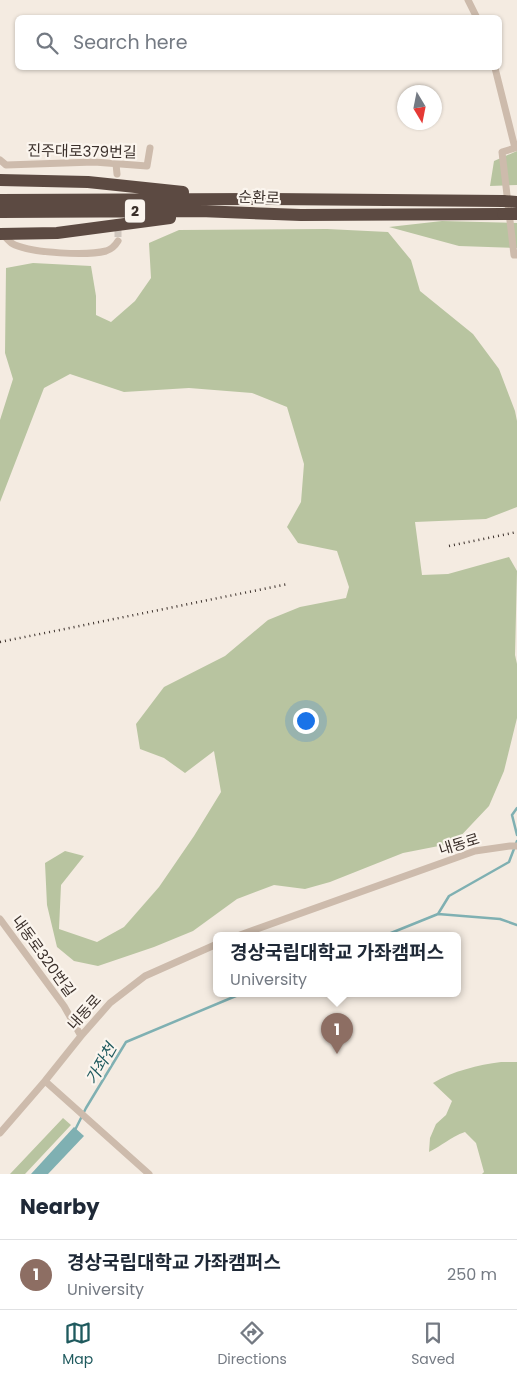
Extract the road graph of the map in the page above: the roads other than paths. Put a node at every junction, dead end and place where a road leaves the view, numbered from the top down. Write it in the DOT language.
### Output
graph roads {
  1 [pos="468,0"];
  2 [pos="476,15"];
  3 [pos="496,70"];
  4 [pos="150,148"];
  5 [pos="0,160"];
  6 [pos="116,164"];
  7 [pos="117,174"];
  8 [pos="0,180"];
  9 [pos="270,199"];
  10 [pos="0,200"];
  11 [pos="517,202"];
  12 [pos="503,208"];
  13 [pos="0,212"];
  14 [pos="270,214"];
  15 [pos="517,214"];
  16 [pos="2,234"];
  17 [pos="118,241"];
  18 [pos="517,255"];
  19 [pos="513,846"];
  20 [pos="0,918"];
  21 [pos="248,932"];
  22 [pos="213,946"];
  23 [pos="81,1036"];
  24 [pos="46,1081"];
  25 [pos="0,1133"];
  26 [pos="150,1174"];
  1 -- 2 [label="street"];
  3 -- 18 [label="street"];
  4 -- 6 [label="street, 진주대로379번길"];
  5 -- 6 [label="street, 진주대로379번길"];
  6 -- 7 [label="street"];
  8 -- 9 [label="highway"];
  9 -- 10 [label="highway, 순환로"];
  9 -- 12 [label="highway, 순환로 / 2"];
  11 -- 12 [label="highway, 순환로 / 2, bridge"];
  12 -- 14 [label="highway, 순환로 / 2"];
  12 -- 15 [label="highway, 순환로 / 2, bridge"];
  13 -- 14 [label="highway, 순환로 / 2"];
  14 -- 16 [label="highway"];
  16 -- 17 [label="street"];
  19 -- 21 [label="street, 내동로"];
  20 -- 23 [label="street, 내동로320번길"];
  22 -- 23 [label="street, 내동로"];
  23 -- 24 [label="street, 내동로"];
  24 -- 25 [label="street, 내동로"];
  24 -- 26 [label="street"];
}
